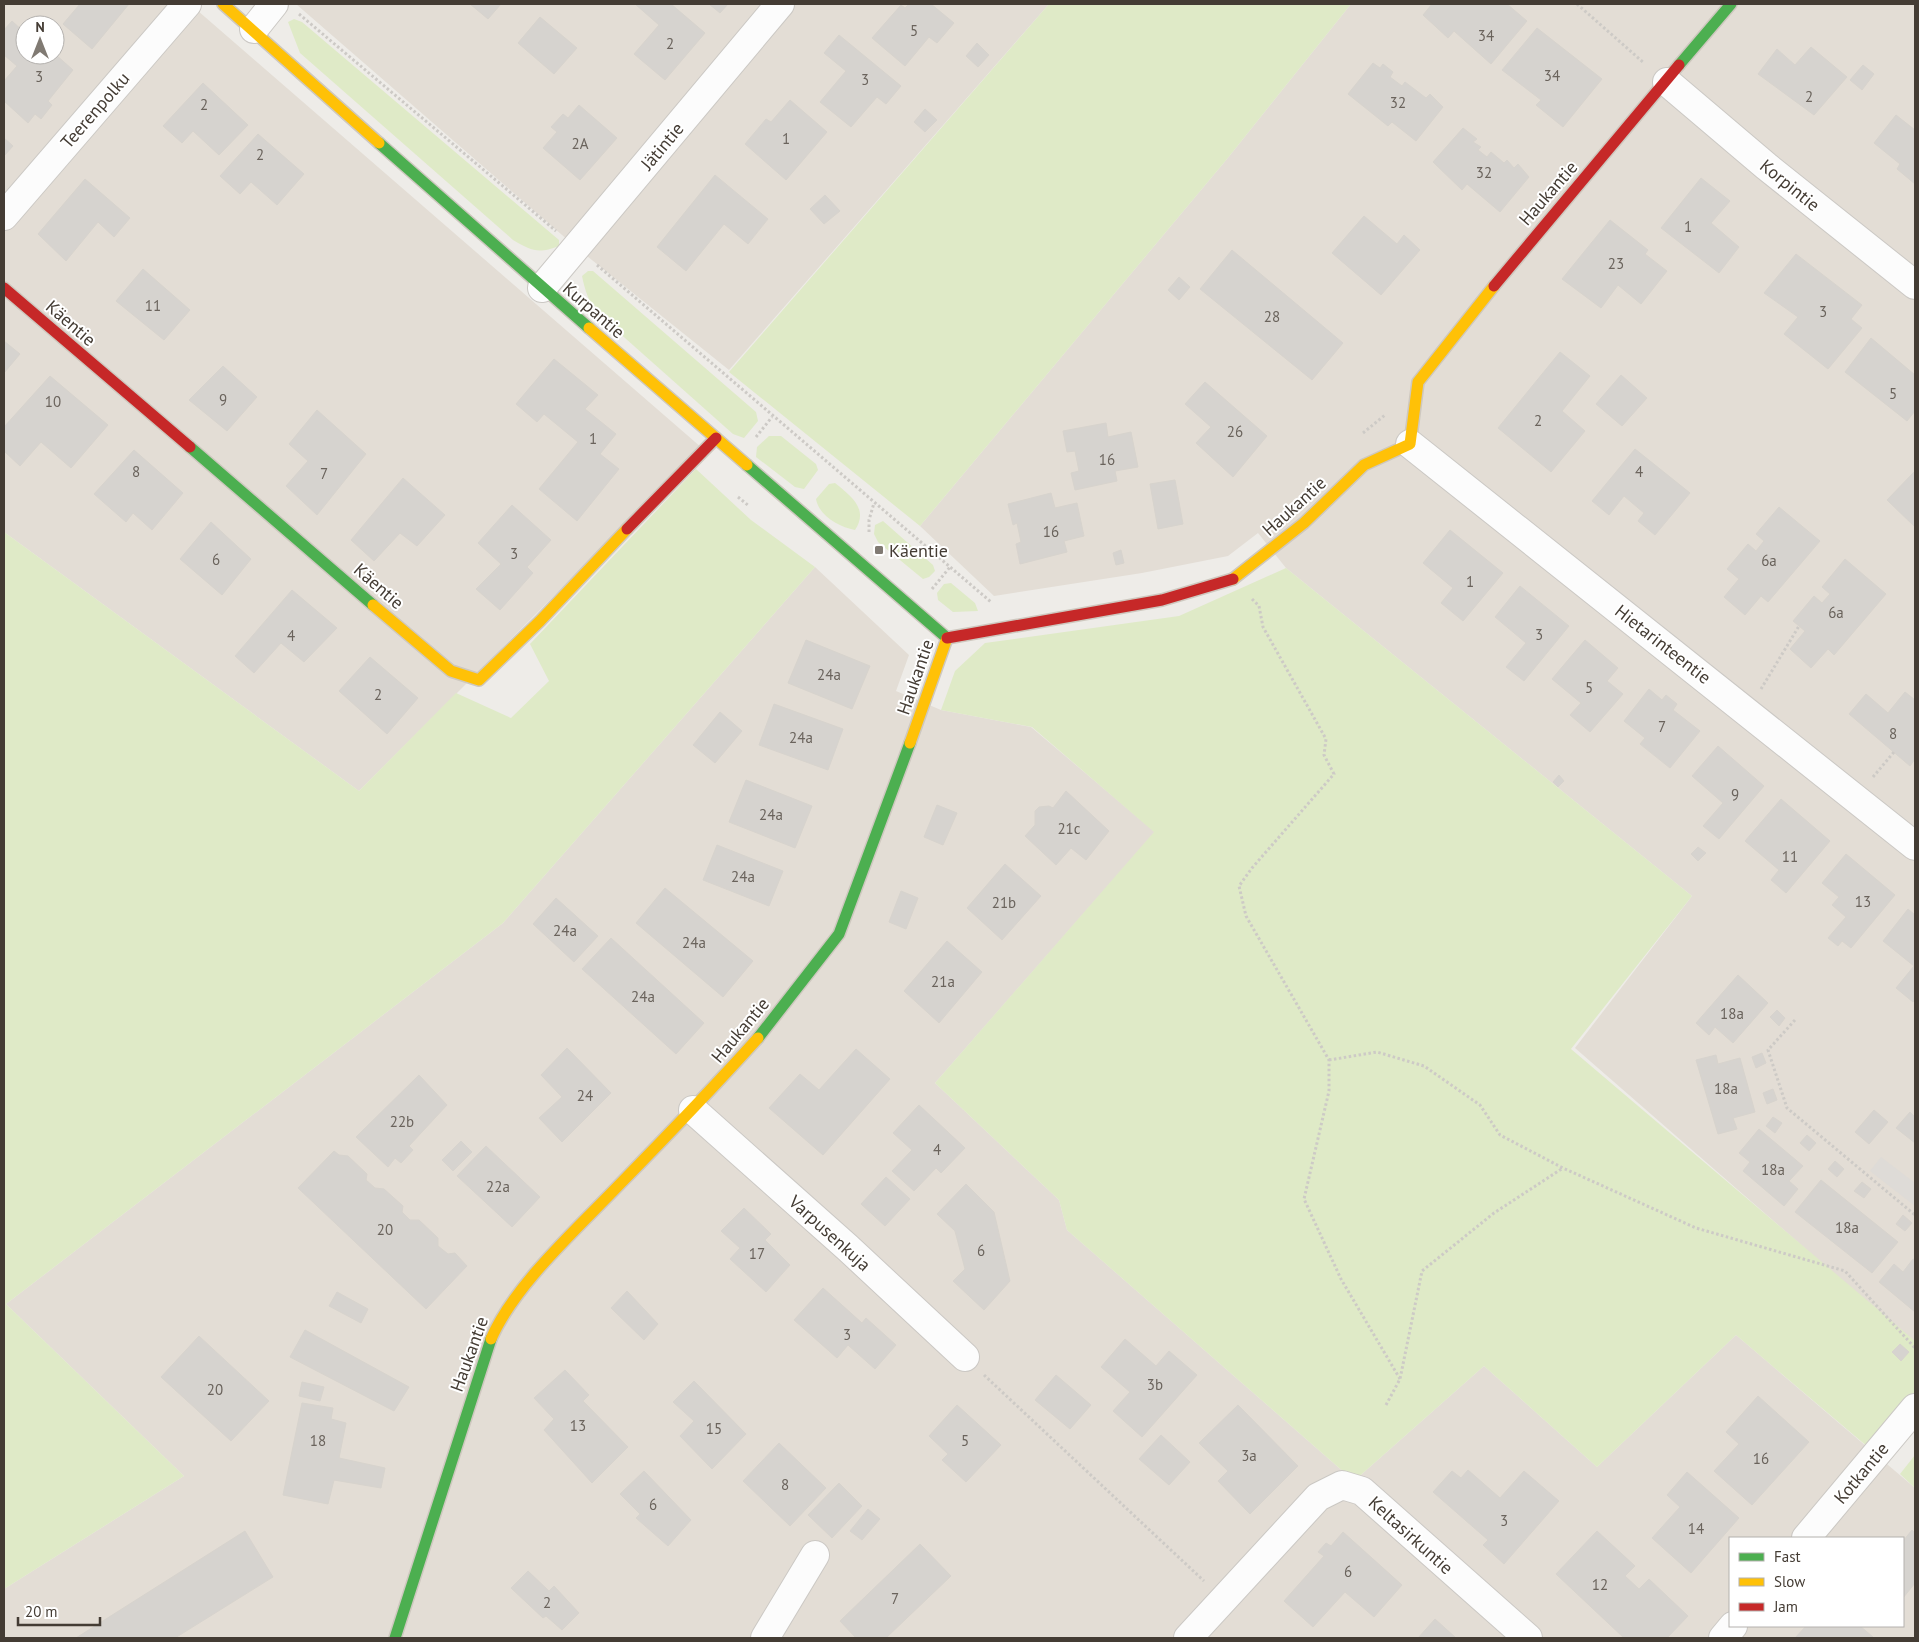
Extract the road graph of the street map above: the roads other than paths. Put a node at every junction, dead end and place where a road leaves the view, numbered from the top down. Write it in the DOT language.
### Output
graph roads {
  1 [pos="187,4"];
  2 [pos="223,4"];
  3 [pos="780,4"];
  4 [pos="1731,4"];
  5 [pos="284,7"];
  6 [pos="254,29"];
  7 [pos="1667,82"];
  8 [pos="4,216"];
  9 [pos="1915,285"];
  10 [pos="4,288"];
  11 [pos="542,288"];
  12 [pos="716,438"];
  13 [pos="1410,444"];
  14 [pos="947,638"];
  15 [pos="1915,846"];
  16 [pos="693,1110"];
  17 [pos="965,1358"];
  18 [pos="1915,1408"];
  19 [pos="1807,1537"];
  20 [pos="815,1555"];
  21 [pos="1732,1627"];
  22 [pos="394,1638"];
  23 [pos="765,1638"];
  24 [pos="1188,1638"];
  25 [pos="1528,1638"];
  26 [pos="1723,1638"];
  1 -- 8 [label="street, Teerenpolku"];
  2 -- 6 [label="street, Kurpantie"];
  3 -- 11 [label="street, Jätintie"];
  4 -- 7 [label="street, Haukantie"];
  5 -- 6 [label="street"];
  6 -- 11 [label="street, Kurpantie"];
  7 -- 9 [label="street, Korpintie"];
  7 -- 13 [label="street, Haukantie"];
  10 -- 12 [label="street, Käentie"];
  11 -- 12 [label="street, Kurpantie"];
  12 -- 14 [label="street, Kurpantie"];
  13 -- 14 [label="street, Haukantie"];
  13 -- 15 [label="street, Hietarinteentie"];
  14 -- 16 [label="street, Haukantie"];
  16 -- 17 [label="street, Varpusenkuja"];
  16 -- 22 [label="street, Haukantie"];
  18 -- 19 [label="street, Kotkantie"];
  20 -- 23 [label="street"];
  21 -- 26 [label="street"];
  24 -- 25 [label="street, Keltasirkuntie"];
}
